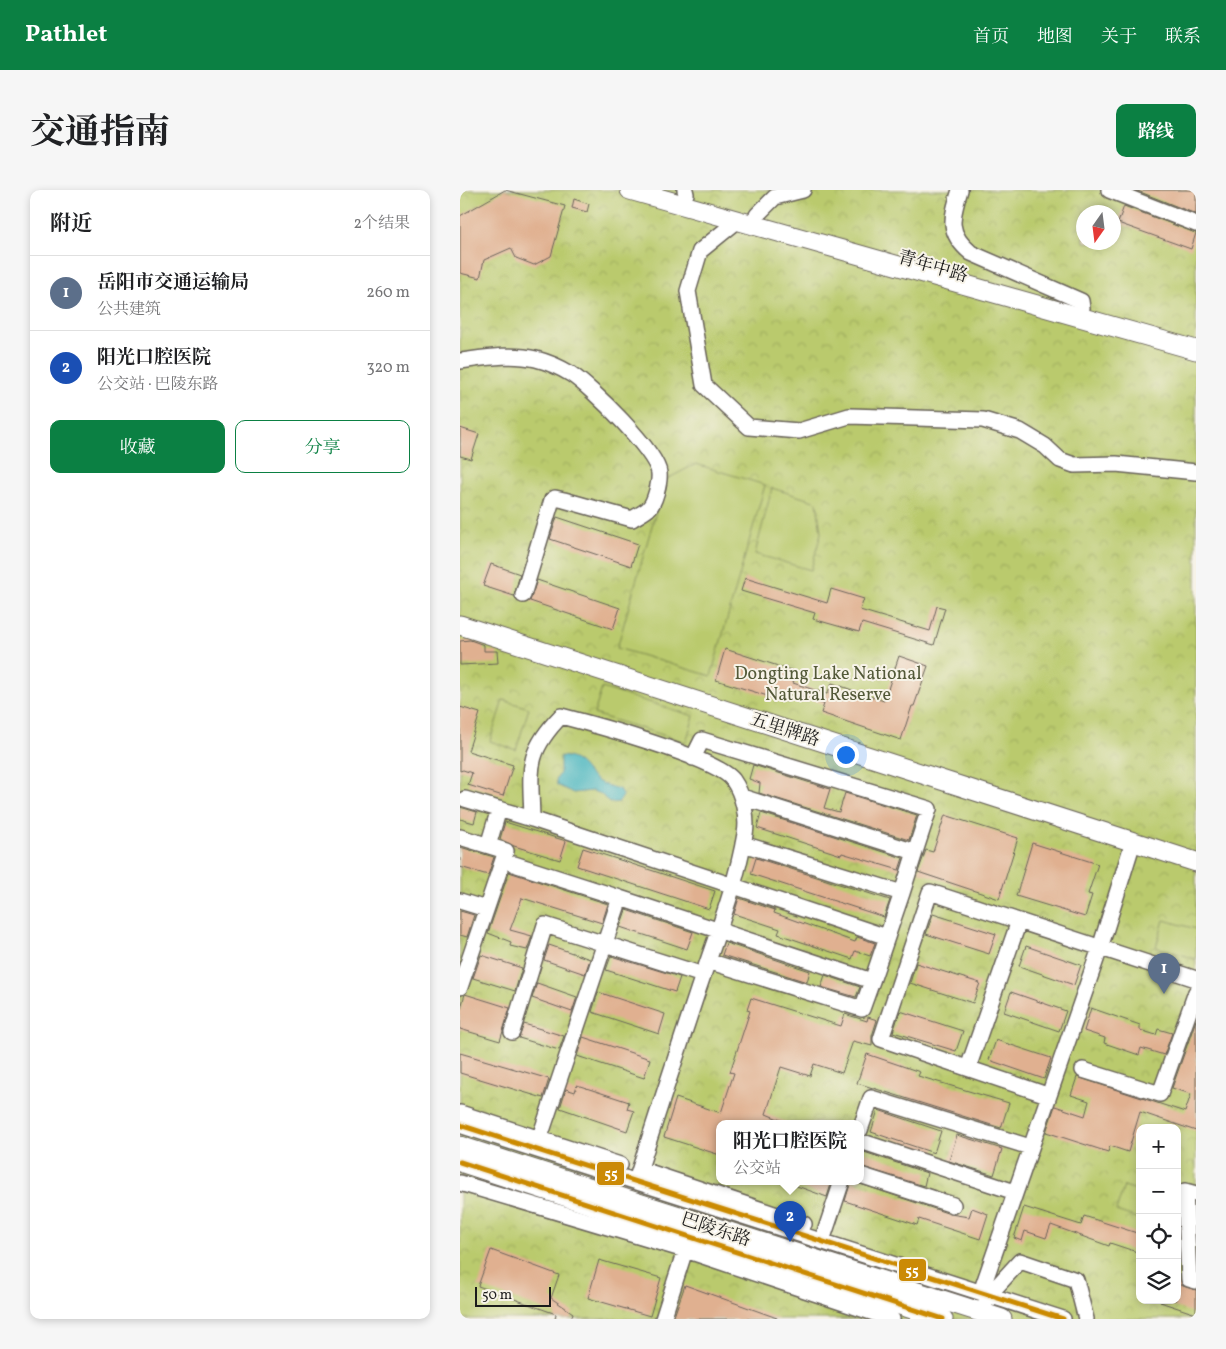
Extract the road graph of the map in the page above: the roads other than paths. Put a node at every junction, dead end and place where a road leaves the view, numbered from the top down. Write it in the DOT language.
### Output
graph roads {
  1 [pos="630,190"];
  2 [pos="804,190"];
  3 [pos="960,190"];
  4 [pos="1109,190"];
  5 [pos="680,191"];
  6 [pos="757,215"];
  7 [pos="736,221"];
  8 [pos="1196,224"];
  9 [pos="1082,308"];
  10 [pos="1196,341"];
  11 [pos="1196,350"];
  12 [pos="460,361"];
  13 [pos="1196,472"];
  14 [pos="523,595"];
  15 [pos="460,616"];
  16 [pos="460,625"];
  17 [pos="693,758"];
  18 [pos="742,797"];
  19 [pos="465,799"];
  20 [pos="499,809"];
  21 [pos="532,819"];
  22 [pos="460,837"];
  23 [pos="490,839"];
  24 [pos="1133,842"];
  25 [pos="743,844"];
  26 [pos="915,852"];
  27 [pos="1196,853"];
  28 [pos="1196,862"];
  29 [pos="514,864"];
  30 [pos="732,886"];
  31 [pos="902,893"];
  32 [pos="620,898"];
  33 [pos="460,901"];
  34 [pos="486,909"];
  35 [pos="1019,921"];
  36 [pos="719,930"];
  37 [pos="886,937"];
  38 [pos="467,944"];
  39 [pos="605,944"];
  40 [pos="1100,948"];
  41 [pos="706,968"];
  42 [pos="872,980"];
  43 [pos="1196,980"];
  44 [pos="461,984"];
  45 [pos="1196,992"];
  46 [pos="512,1032"];
  47 [pos="968,1068"];
  48 [pos="1083,1070"];
  49 [pos="1047,1095"];
  50 [pos="460,1113"];
  51 [pos="863,1120"];
  52 [pos="460,1125"];
  53 [pos="864,1142"];
  54 [pos="460,1146"];
  55 [pos="1030,1147"];
  56 [pos="536,1149"];
  57 [pos="460,1162"];
  58 [pos="620,1165"];
  59 [pos="638,1175"];
  60 [pos="864,1176"];
  61 [pos="460,1183"];
  62 [pos="841,1185"];
  63 [pos="1015,1192"];
  64 [pos="1196,1194"];
  65 [pos="953,1205"];
  66 [pos="823,1236"];
  67 [pos="685,1250"];
  68 [pos="1196,1281"];
  69 [pos="984,1290"];
  70 [pos="982,1313"];
  71 [pos="663,1319"];
  72 [pos="892,1319"];
  73 [pos="943,1319"];
  74 [pos="1002,1319"];
  75 [pos="1063,1319"];
  76 [pos="1086,1319"];
  1 -- 7 [label="main road"];
  2 -- 6 [label="street"];
  3 -- 9 [label="street"];
  4 -- 8 [label="street"];
  5 -- 6 [label="main road, 青年中路"];
  6 -- 9 [label="main road, 青年中路"];
  7 -- 11 [label="main road"];
  7 -- 13 [label="street"];
  9 -- 10 [label="main road, 青年中路"];
  12 -- 14 [label="street"];
  15 -- 27 [label="main road, 五里牌路"];
  16 -- 24 [label="main road, 五里牌路"];
  17 -- 18 [label="street"];
  17 -- 21 [label="street"];
  17 -- 26 [label="street"];
  18 -- 25 [label="street"];
  18 -- 26 [label="street"];
  19 -- 20 [label="street"];
  20 -- 21 [label="street"];
  20 -- 23 [label="street"];
  21 -- 30 [label="street"];
  22 -- 34 [label="street"];
  24 -- 28 [label="main road, 五里牌路"];
  24 -- 40 [label="street"];
  25 -- 30 [label="street"];
  25 -- 31 [label="street"];
  26 -- 31 [label="street"];
  29 -- 32 [label="street"];
  30 -- 36 [label="street"];
  30 -- 37 [label="street"];
  31 -- 37 [label="street"];
  32 -- 36 [label="street"];
  32 -- 39 [label="street"];
  33 -- 34 [label="street"];
  34 -- 38 [label="street"];
  35 -- 40 [label="street"];
  35 -- 47 [label="street"];
  35 -- 47 [label="street"];
  36 -- 41 [label="street"];
  36 -- 42 [label="street"];
  37 -- 42 [label="street"];
  38 -- 44 [label="street"];
  39 -- 41 [label="street"];
  39 -- 46 [label="street"];
  39 -- 56 [label="street"];
  40 -- 43 [label="street"];
  40 -- 49 [label="street"];
  41 -- 42 [label="street"];
  41 -- 59 [label="street"];
  45 -- 48 [label="street"];
  47 -- 49 [label="street"];
  49 -- 55 [label="street"];
  50 -- 58 [label="street"];
  51 -- 55 [label="street"];
  52 -- 56 [label="street"];
  53 -- 63 [label="street"];
  54 -- 70 [label="main road, 巴陵东路"];
  55 -- 63 [label="street"];
  56 -- 59 [label="street"];
  57 -- 73 [label="main road, 巴陵东路"];
  59 -- 66 [label="street"];
  60 -- 65 [label="street"];
  61 -- 67 [label="street"];
  62 -- 66 [label="street"];
  63 -- 69 [label="street"];
  64 -- 68 [label="street"];
  66 -- 69 [label="street"];
  67 -- 71 [label="street"];
  67 -- 72 [label="street"];
  69 -- 70 [label="street"];
  69 -- 75 [label="street"];
  69 -- 76 [label="street"];
  70 -- 74 [label="main road, 巴陵东路"];
}
